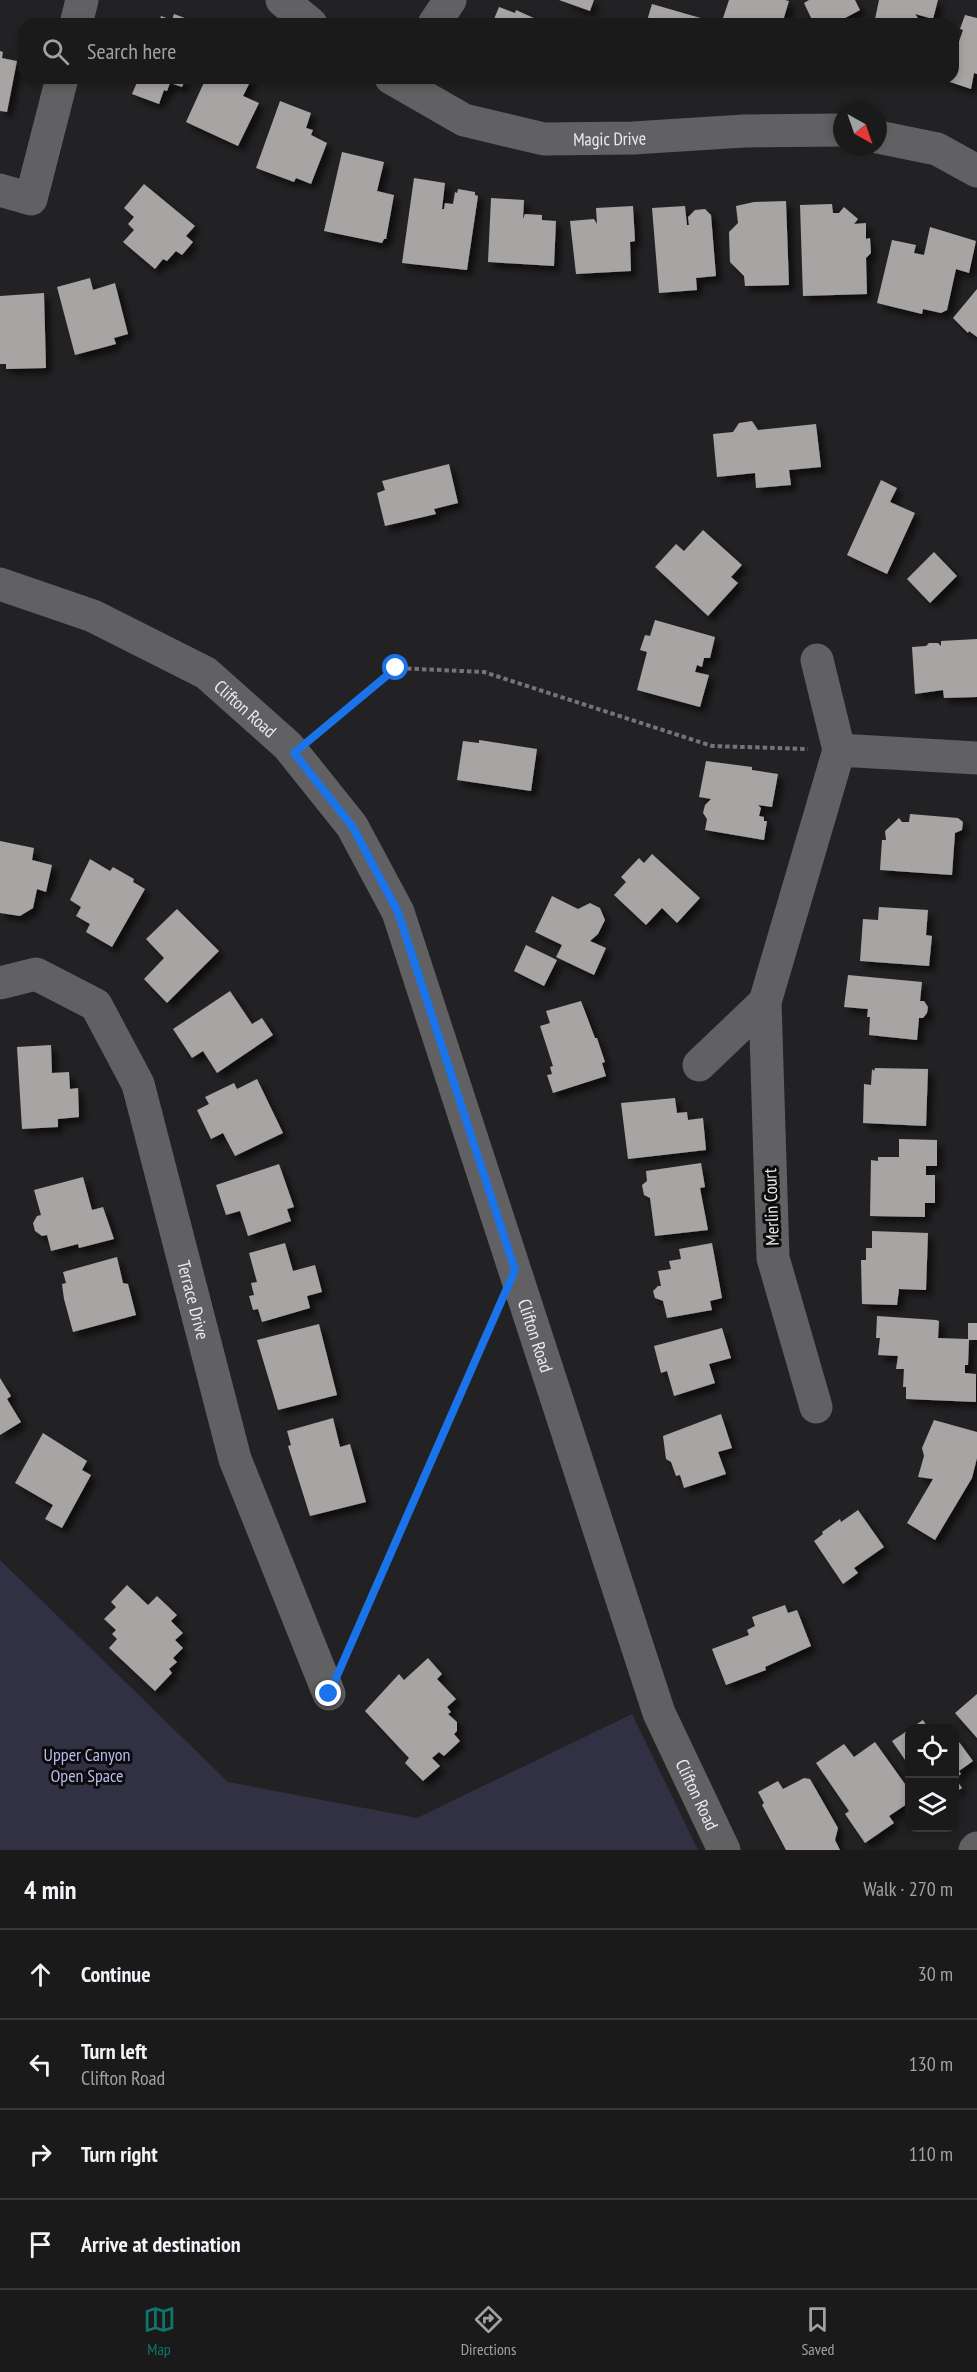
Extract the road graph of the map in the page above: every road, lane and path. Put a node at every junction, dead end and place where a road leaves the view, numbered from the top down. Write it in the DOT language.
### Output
graph roads {
  1 [pos="82,0"];
  2 [pos="282,0"];
  3 [pos="450,0"];
  4 [pos="78,18"];
  5 [pos="304,18"];
  6 [pos="438,18"];
  7 [pos="60,84"];
  8 [pos="404,84"];
  9 [pos="833,130"];
  10 [pos="887,139"];
  11 [pos="977,171"];
  12 [pos="0,190"];
  13 [pos="0,584"];
  14 [pos="818,660"];
  15 [pos="839,750"];
  16 [pos="294,753"];
  17 [pos="977,758"];
  18 [pos="0,983"];
  19 [pos="765,1002"];
  20 [pos="699,1065"];
  21 [pos="515,1270"];
  22 [pos="816,1407"];
  23 [pos="329,1694"];
  24 [pos="724,1850"];
  1 -- 4 [label="street"];
  2 -- 5 [label="street"];
  3 -- 6 [label="street"];
  7 -- 12 [label="street"];
  8 -- 9 [label="street, Magic Drive"];
  10 -- 11 [label="street"];
  13 -- 16 [label="street, Clifton Road"];
  14 -- 15 [label="street, Merlin Court"];
  15 -- 16 [label="path"];
  15 -- 17 [label="street"];
  15 -- 19 [label="street, Merlin Court"];
  16 -- 21 [label="street, Clifton Road"];
  18 -- 23 [label="street, Terrace Drive"];
  19 -- 20 [label="street, Merlin Court"];
  19 -- 22 [label="street, Merlin Court"];
  21 -- 23 [label="path"];
  21 -- 24 [label="street, Clifton Road"];
}
